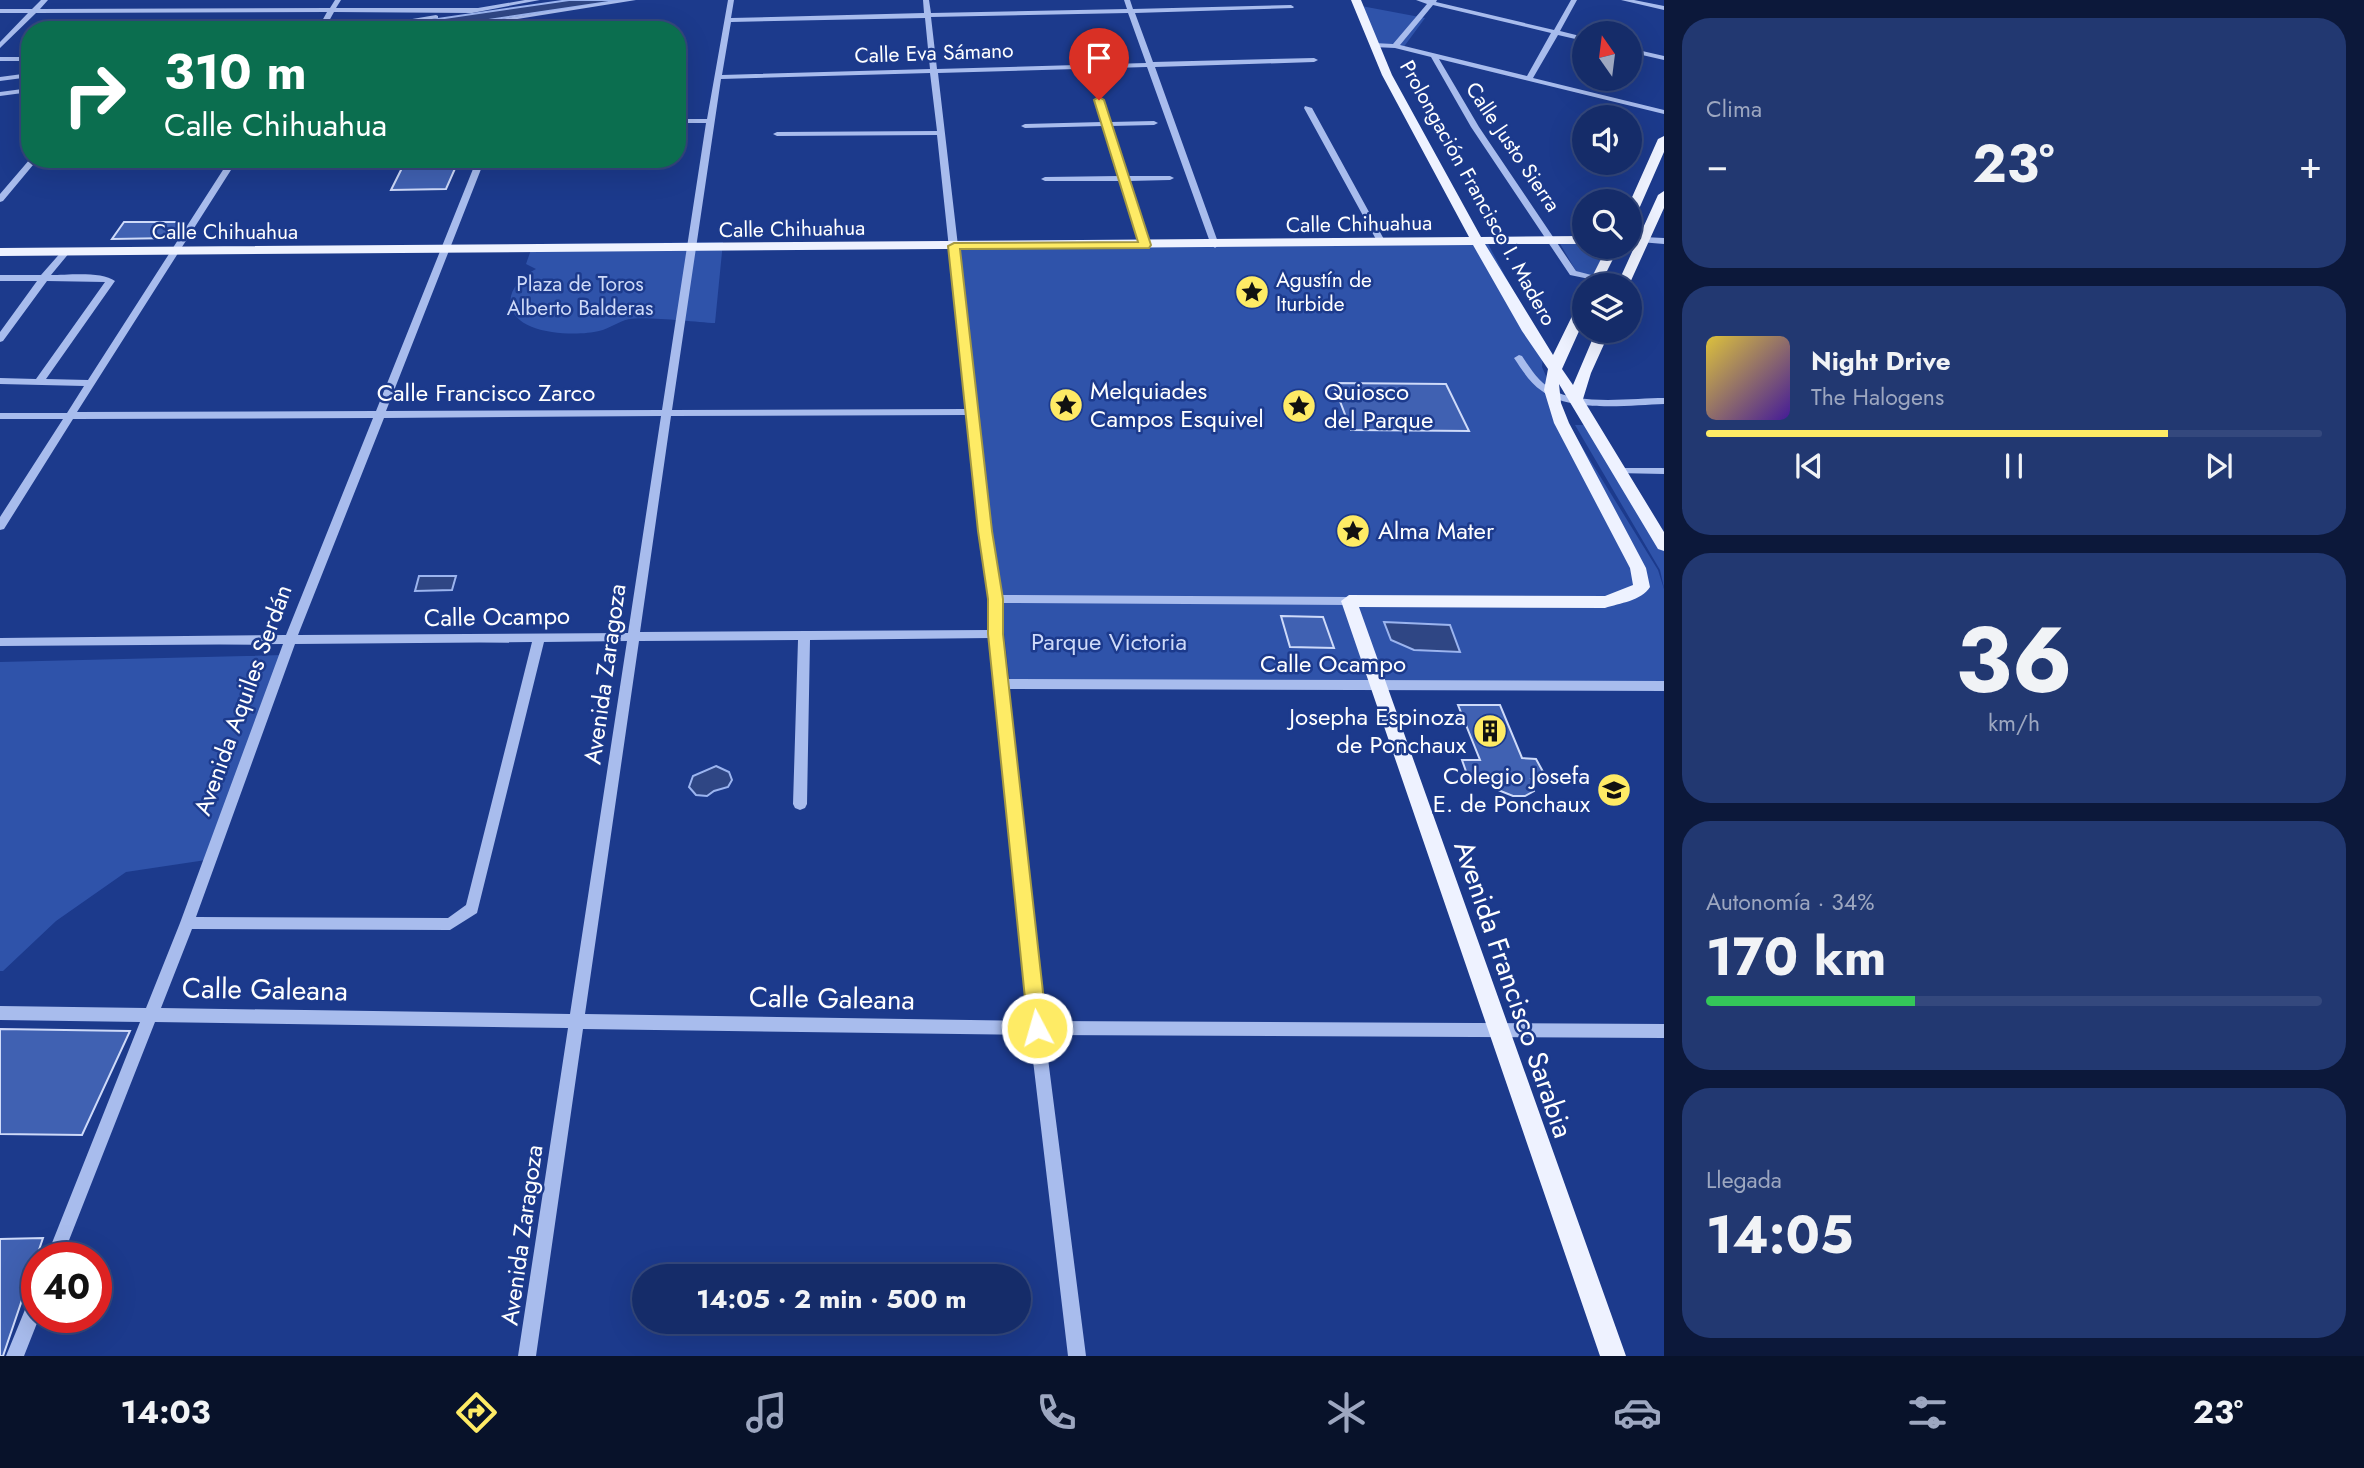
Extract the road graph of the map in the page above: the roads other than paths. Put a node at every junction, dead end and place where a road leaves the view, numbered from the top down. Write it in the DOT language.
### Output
graph roads {
  1 [pos="45,0"];
  2 [pos="338,0"];
  3 [pos="537,0"];
  4 [pos="633,0"];
  5 [pos="731,0"];
  6 [pos="926,0"];
  7 [pos="1127,0"];
  8 [pos="1356,0"];
  9 [pos="1419,0"];
  10 [pos="1574,0"];
  11 [pos="1624,0"];
  12 [pos="1433,1"];
  13 [pos="1291,7"];
  14 [pos="1664,8"];
  15 [pos="332,10"];
  16 [pos="480,10"];
  17 [pos="1130,10"];
  18 [pos="0,11"];
  19 [pos="34,11"];
  20 [pos="928,15"];
  21 [pos="728,20"];
  22 [pos="24,21"];
  23 [pos="325,21"];
  24 [pos="408,21"];
  25 [pos="511,21"];
  26 [pos="21,24"];
  27 [pos="1556,32"];
  28 [pos="1572,36"];
  29 [pos="1374,45"];
  30 [pos="0,46"];
  31 [pos="1395,46"];
  32 [pos="1642,53"];
  33 [pos="1434,56"];
  34 [pos="1664,58"];
  35 [pos="0,59"];
  36 [pos="21,59"];
  37 [pos="1314,60"];
  38 [pos="1150,64"];
  39 [pos="935,71"];
  40 [pos="21,76"];
  41 [pos="719,76"];
  42 [pos="0,79"];
  43 [pos="1529,79"];
  44 [pos="21,91"];
  45 [pos="0,94"];
  46 [pos="1099,100"];
  47 [pos="1308,108"];
  48 [pos="1664,112"];
  49 [pos="686,121"];
  50 [pos="710,121"];
  51 [pos="1154,123"];
  52 [pos="1107,124"];
  53 [pos="1026,126"];
  54 [pos="942,133"];
  55 [pos="777,134"];
  56 [pos="1664,139"];
  57 [pos="26,168"];
  58 [pos="228,168"];
  59 [pos="477,168"];
  60 [pos="1124,178"];
  61 [pos="1170,178"];
  62 [pos="1045,179"];
  63 [pos="1641,189"];
  64 [pos="1664,195"];
  65 [pos="0,199"];
  66 [pos="1642,230"];
  67 [pos="1560,240"];
  68 [pos="1572,240"];
  69 [pos="1642,240"];
  70 [pos="1664,241"];
  71 [pos="1478,242"];
  72 [pos="1382,243"];
  73 [pos="1145,245"];
  74 [pos="1215,245"];
  75 [pos="954,246"];
  76 [pos="693,249"];
  77 [pos="445,250"];
  78 [pos="66,252"];
  79 [pos="175,252"];
  80 [pos="0,253"];
  81 [pos="1573,273"];
  82 [pos="0,278"];
  83 [pos="44,278"];
  84 [pos="1572,331"];
  85 [pos="0,339"];
  86 [pos="1598,343"];
  87 [pos="1519,358"];
  88 [pos="1555,366"];
  89 [pos="0,381"];
  90 [pos="39,382"];
  91 [pos="92,383"];
  92 [pos="1550,394"];
  93 [pos="1576,399"];
  94 [pos="1664,401"];
  95 [pos="972,412"];
  96 [pos="667,413"];
  97 [pos="380,414"];
  98 [pos="0,416"];
  99 [pos="70,416"];
  100 [pos="1620,471"];
  101 [pos="1664,471"];
  102 [pos="0,526"];
  103 [pos="1664,545"];
  104 [pos="996,599"];
  105 [pos="1349,601"];
  106 [pos="996,634"];
  107 [pos="804,635"];
  108 [pos="633,637"];
  109 [pos="539,638"];
  110 [pos="290,641"];
  111 [pos="0,642"];
  112 [pos="1001,684"];
  113 [pos="1379,685"];
  114 [pos="1664,687"];
  115 [pos="800,804"];
  116 [pos="187,923"];
  117 [pos="0,1013"];
  118 [pos="150,1014"];
  119 [pos="577,1019"];
  120 [pos="1037,1028"];
  121 [pos="1499,1029"];
  122 [pos="1664,1031"];
  123 [pos="60,1242"];
  124 [pos="24,1333"];
  125 [pos="15,1356"];
  126 [pos="527,1356"];
  127 [pos="1077,1356"];
  128 [pos="1613,1356"];
  1 -- 19 [label="street"];
  2 -- 15 [label="street"];
  3 -- 16 [label="street"];
  4 -- 25 [label="street"];
  5 -- 21 [label="street, Avenida Zaragoza"];
  6 -- 20 [label="street"];
  7 -- 17 [label="street"];
  8 -- 29 [label="main road, Prolongación Francisco I. Madero"];
  9 -- 12 [label="street"];
  10 -- 27 [label="street"];
  11 -- 14 [label="street"];
  12 -- 27 [label="street"];
  12 -- 31 [label="street"];
  13 -- 17 [label="street"];
  15 -- 16 [label="street"];
  15 -- 19 [label="street"];
  15 -- 23 [label="street"];
  16 -- 24 [label="street"];
  17 -- 20 [label="street"];
  17 -- 38 [label="street"];
  18 -- 19 [label="street"];
  19 -- 22 [label="street"];
  20 -- 21 [label="street"];
  20 -- 39 [label="street"];
  21 -- 41 [label="street, Avenida Zaragoza"];
  26 -- 30 [label="street"];
  27 -- 28 [label="street"];
  27 -- 43 [label="street"];
  29 -- 31 [label="street"];
  29 -- 71 [label="main road, Prolongación Francisco I. Madero"];
  31 -- 33 [label="street"];
  32 -- 34 [label="street"];
  33 -- 43 [label="street"];
  33 -- 67 [label="street, Calle Justo Sierra"];
  35 -- 36 [label="street"];
  37 -- 38 [label="street, Calle Eva Sámano"];
  38 -- 39 [label="street, Calle Eva Sámano"];
  38 -- 74 [label="street"];
  39 -- 41 [label="street, Calle Eva Sámano"];
  39 -- 54 [label="street"];
  40 -- 42 [label="street"];
  41 -- 50 [label="street, Avenida Zaragoza"];
  43 -- 48 [label="street"];
  44 -- 45 [label="street"];
  46 -- 52 [label="street"];
  47 -- 72 [label="street"];
  49 -- 50 [label="street"];
  50 -- 76 [label="street, Avenida Zaragoza"];
  51 -- 52 [label="street"];
  52 -- 53 [label="street"];
  52 -- 60 [label="street"];
  54 -- 55 [label="street"];
  54 -- 75 [label="street"];
  56 -- 63 [label="main road"];
  57 -- 65 [label="street"];
  58 -- 79 [label="street"];
  59 -- 77 [label="street, Avenida Aquiles Serdán"];
  60 -- 61 [label="street"];
  60 -- 62 [label="street"];
  60 -- 73 [label="street"];
  64 -- 66 [label="main road"];
  67 -- 68 [label="main road, Calle Chihuahua"];
  67 -- 71 [label="main road, Calle Chihuahua"];
  67 -- 81 [label="street, Calle Justo Sierra"];
  69 -- 70 [label="street"];
  71 -- 72 [label="main road, Calle Chihuahua"];
  71 -- 88 [label="main road, Prolongación Francisco I. Madero"];
  72 -- 74 [label="main road, Calle Chihuahua"];
  73 -- 74 [label="main road, Calle Chihuahua"];
  73 -- 75 [label="main road, Calle Chihuahua"];
  75 -- 76 [label="main road, Calle Chihuahua"];
  75 -- 95 [label="street"];
  76 -- 77 [label="main road, Calle Chihuahua"];
  76 -- 96 [label="street, Avenida Zaragoza"];
  77 -- 79 [label="main road, Calle Chihuahua"];
  77 -- 97 [label="street, Avenida Aquiles Serdán"];
  78 -- 79 [label="main road, Calle Chihuahua"];
  78 -- 80 [label="main road, Calle Chihuahua"];
  78 -- 83 [label="street"];
  79 -- 91 [label="street"];
  82 -- 83 [label="street"];
  83 -- 85 [label="street"];
  83 -- 90 [label="street"];
  84 -- 88 [label="main road"];
  86 -- 93 [label="main road"];
  87 -- 92 [label="street"];
  88 -- 92 [label="main road"];
  88 -- 93 [label="main road, Prolongación Francisco I. Madero"];
  89 -- 90 [label="street"];
  90 -- 91 [label="street"];
  91 -- 99 [label="street"];
  92 -- 93 [label="street"];
  92 -- 105 [label="main road"];
  93 -- 94 [label="street"];
  93 -- 100 [label="main road, Prolongación Francisco I. Madero"];
  95 -- 96 [label="street, Calle Francisco Zarco"];
  95 -- 104 [label="street"];
  96 -- 97 [label="street, Calle Francisco Zarco"];
  96 -- 108 [label="street, Avenida Zaragoza"];
  97 -- 99 [label="street, Calle Francisco Zarco"];
  97 -- 110 [label="street, Avenida Aquiles Serdán"];
  98 -- 99 [label="street, Calle Francisco Zarco"];
  99 -- 102 [label="street"];
  100 -- 101 [label="street"];
  100 -- 103 [label="main road, Prolongación Francisco I. Madero"];
  104 -- 105 [label="street"];
  104 -- 106 [label="street"];
  105 -- 113 [label="main road, Avenida Francisco Sarabia"];
  106 -- 107 [label="street, Calle Ocampo"];
  106 -- 112 [label="street"];
  107 -- 108 [label="street, Calle Ocampo"];
  107 -- 115 [label="street"];
  108 -- 109 [label="street, Calle Ocampo"];
  108 -- 119 [label="street, Avenida Zaragoza"];
  109 -- 110 [label="street, Calle Ocampo"];
  109 -- 116 [label="street"];
  110 -- 111 [label="street, Calle Ocampo"];
  110 -- 116 [label="street, Avenida Aquiles Serdán"];
  112 -- 113 [label="street, Calle Ocampo"];
  112 -- 120 [label="street"];
  113 -- 114 [label="street, Calle Ocampo"];
  113 -- 121 [label="main road, Avenida Francisco Sarabia"];
  116 -- 118 [label="street, Avenida Aquiles Serdán"];
  117 -- 118 [label="street, Calle Galeana"];
  118 -- 119 [label="street, Calle Galeana"];
  118 -- 123 [label="street, Avenida Aquiles Serdán"];
  119 -- 120 [label="street, Calle Galeana"];
  119 -- 126 [label="street, Avenida Zaragoza"];
  120 -- 121 [label="street, Calle Galeana"];
  120 -- 127 [label="street"];
  121 -- 122 [label="street, Calle Galeana"];
  121 -- 128 [label="main road, Avenida Francisco Sarabia"];
  124 -- 125 [label="street"];
}
